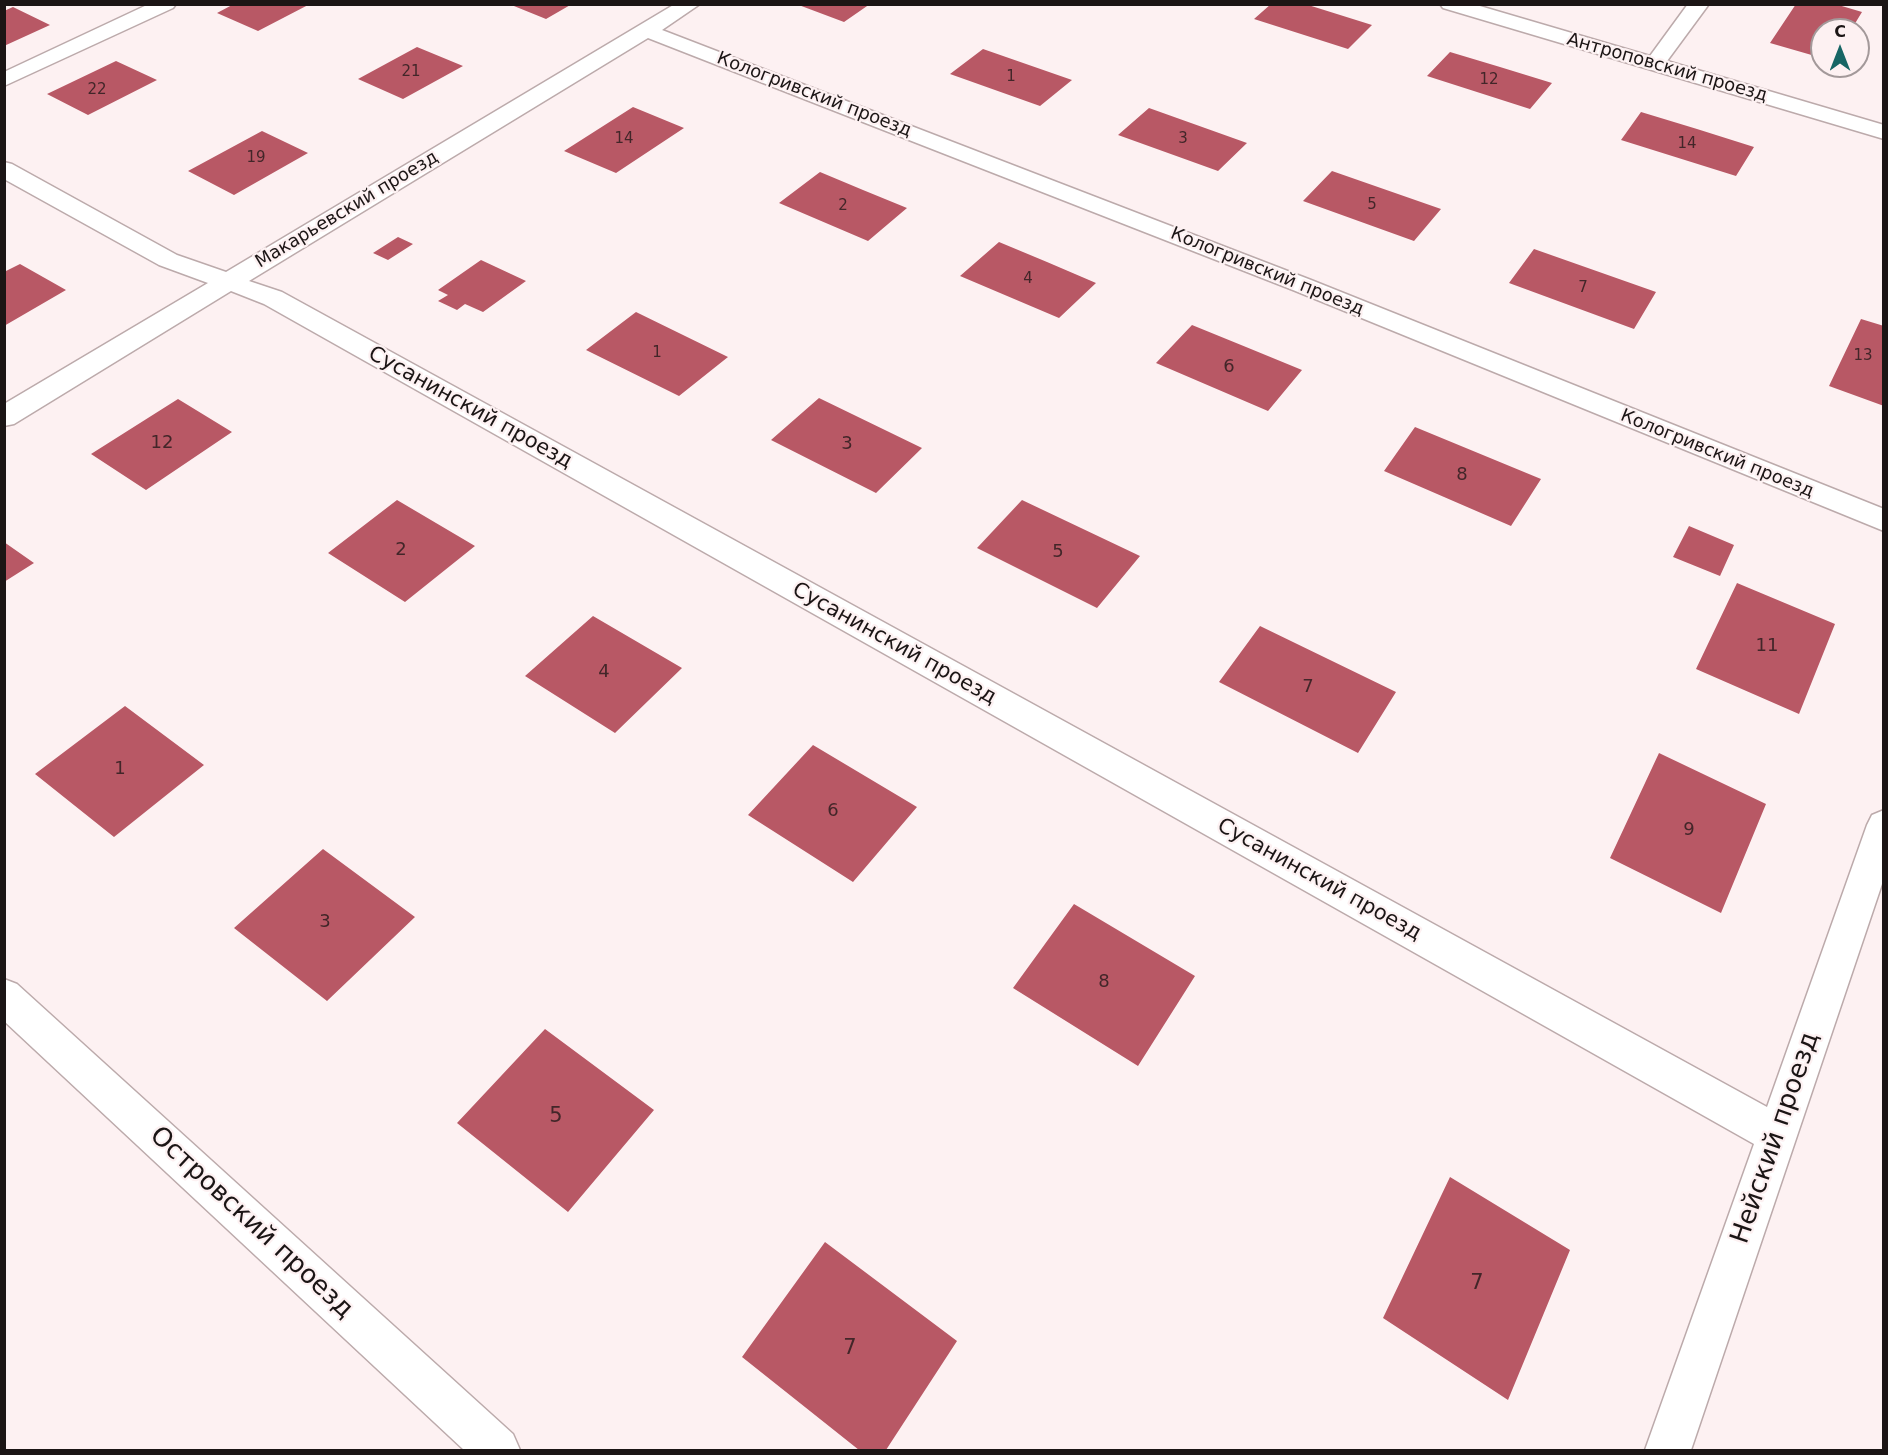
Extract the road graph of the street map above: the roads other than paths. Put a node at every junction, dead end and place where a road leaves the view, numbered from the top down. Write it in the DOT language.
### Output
graph roads {
  1 [pos="166,4"];
  2 [pos="690,4"];
  3 [pos="1450,4"];
  4 [pos="1699,4"];
  5 [pos="647,31"];
  6 [pos="1654,64"];
  7 [pos="4,80"];
  8 [pos="1884,132"];
  9 [pos="4,169"];
  10 [pos="226,283"];
  11 [pos="4,417"];
  12 [pos="1884,521"];
  13 [pos="1884,825"];
  14 [pos="4,996"];
  15 [pos="1777,1135"];
  16 [pos="497,1450"];
  17 [pos="1668,1450"];
  1 -- 7 [label="street"];
  2 -- 5 [label="street, Макарьевский проезд"];
  3 -- 6 [label="street, Антроповский проезд"];
  4 -- 6 [label="street"];
  5 -- 10 [label="street, Макарьевский проезд"];
  5 -- 12 [label="street, Кологривский проезд"];
  6 -- 8 [label="street, Антроповский проезд"];
  9 -- 10 [label="street, Сусанинский проезд"];
  10 -- 11 [label="street, Макарьевский проезд"];
  10 -- 15 [label="street, Сусанинский проезд"];
  13 -- 15 [label="street, Нейский проезд"];
  14 -- 16 [label="street, Островский проезд"];
  15 -- 17 [label="street, Нейский проезд"];
}
